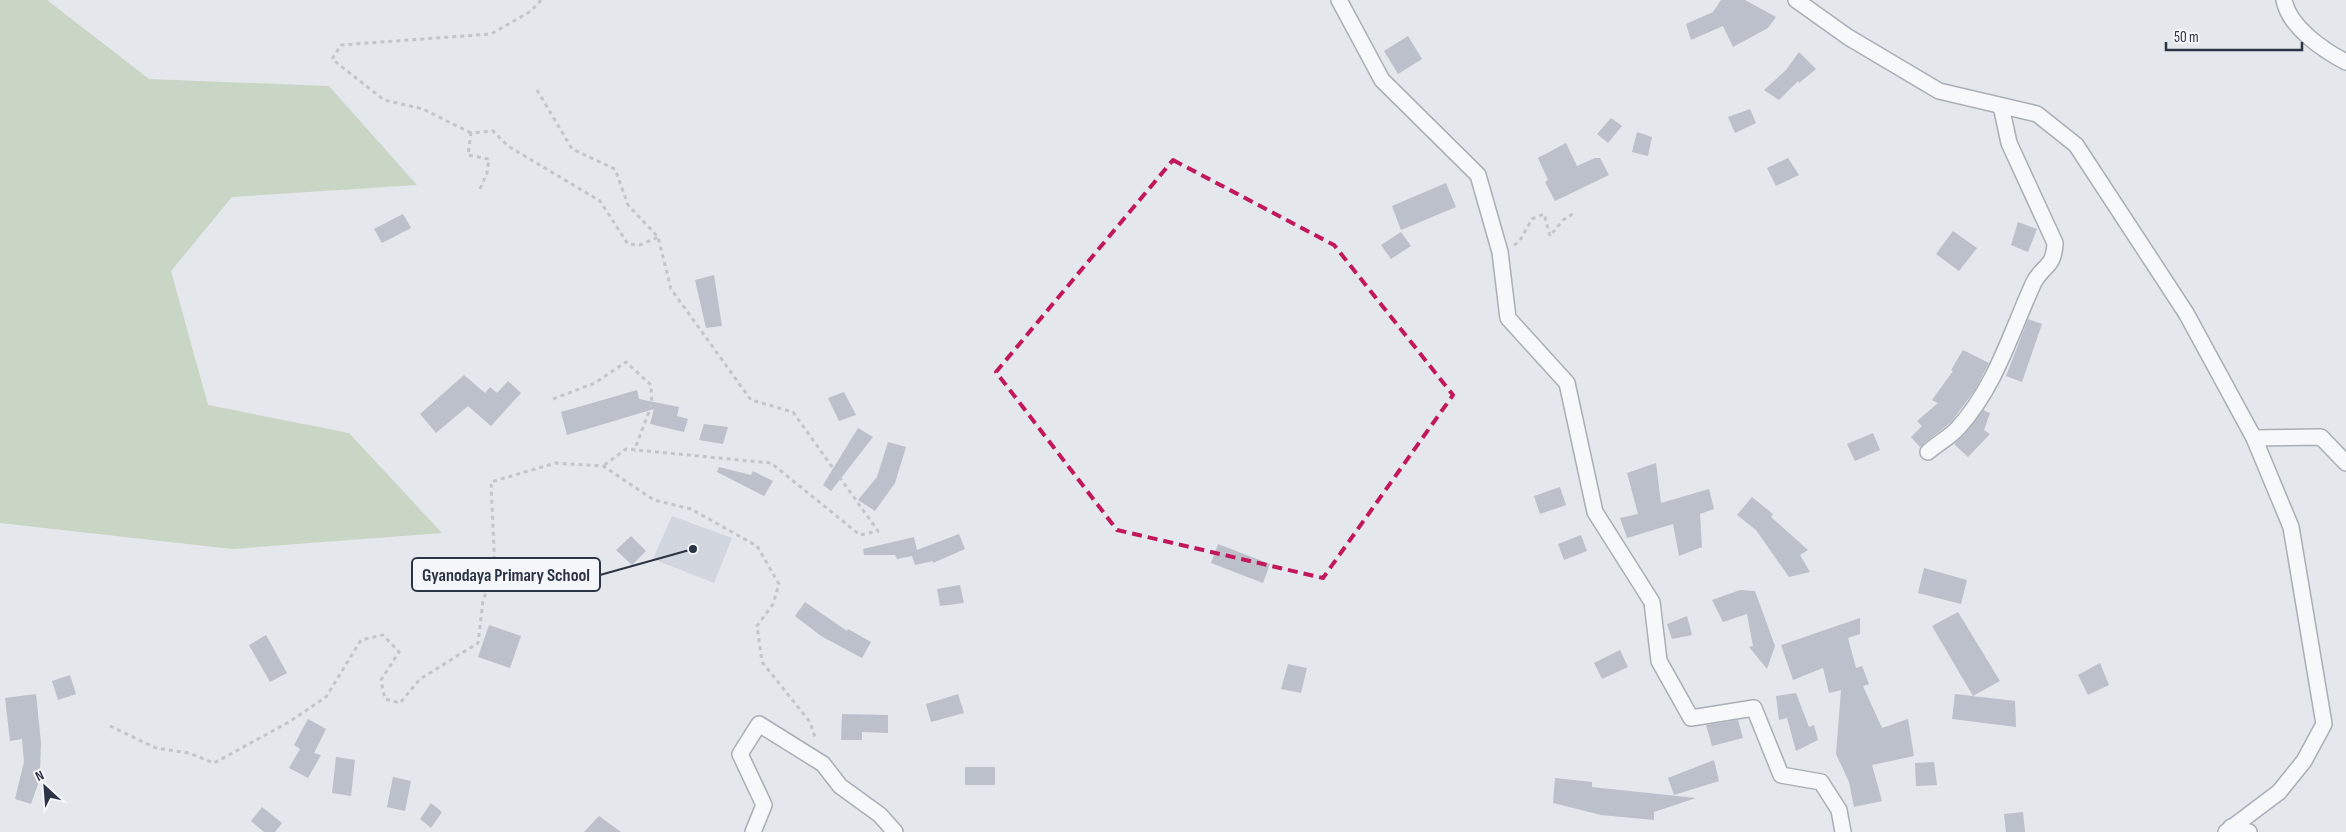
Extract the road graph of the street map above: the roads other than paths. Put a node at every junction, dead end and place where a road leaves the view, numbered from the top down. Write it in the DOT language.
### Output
graph roads {
  1 [pos="1338,0"];
  2 [pos="1796,0"];
  3 [pos="2284,0"];
  4 [pos="2346,62"];
  5 [pos="2001,106"];
  6 [pos="2254,438"];
  7 [pos="1928,452"];
  8 [pos="2346,463"];
  9 [pos="2228,830"];
  10 [pos="753,832"];
  11 [pos="895,832"];
  12 [pos="1843,832"];
  13 [pos="2249,832"];
  1 -- 12 [label="street"];
  2 -- 5 [label="street"];
  3 -- 4 [label="street"];
  5 -- 6 [label="street"];
  5 -- 7 [label="street"];
  6 -- 8 [label="street"];
  6 -- 9 [label="street"];
  9 -- 13 [label="street"];
  10 -- 11 [label="street"];
}
